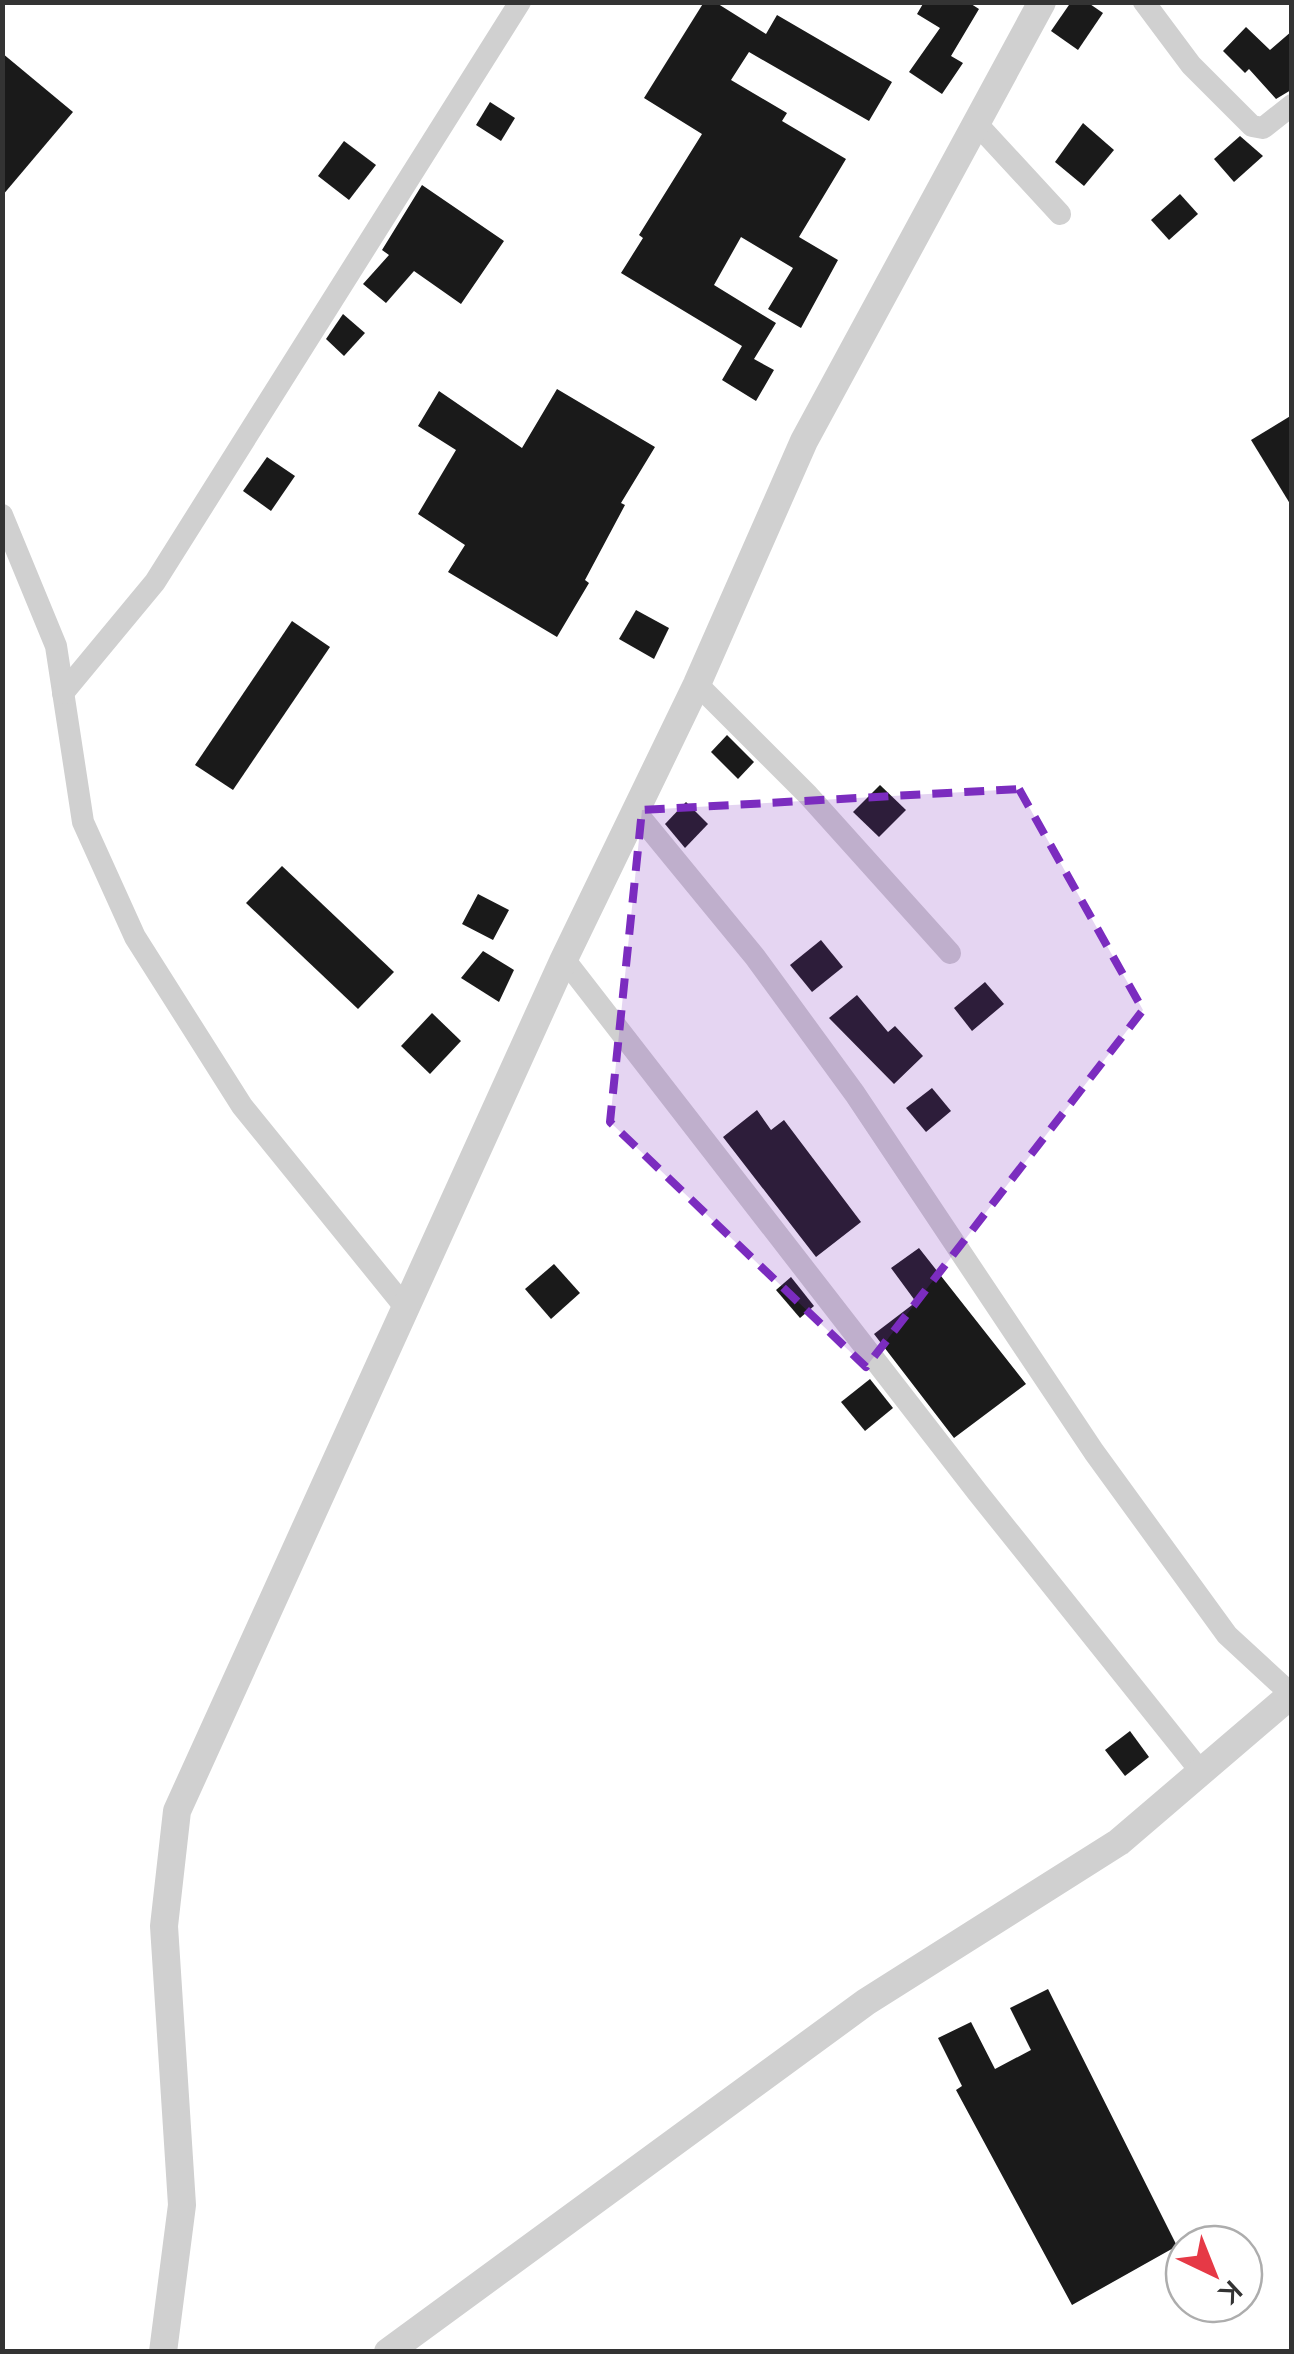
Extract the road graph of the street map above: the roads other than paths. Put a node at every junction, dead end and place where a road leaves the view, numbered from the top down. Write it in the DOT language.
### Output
graph roads {
  1 [pos="520,2"];
  2 [pos="1042,2"];
  3 [pos="1144,2"];
  4 [pos="1292,105"];
  5 [pos="976,123"];
  6 [pos="1060,214"];
  7 [pos="2,515"];
  8 [pos="697,684"];
  9 [pos="63,693"];
  10 [pos="636,812"];
  11 [pos="950,953"];
  12 [pos="564,959"];
  13 [pos="405,1306"];
  14 [pos="1292,1694"];
  15 [pos="1202,1773"];
  16 [pos="163,2352"];
  17 [pos="388,2352"];
  1 -- 9 [label="street"];
  2 -- 5 [label="street"];
  3 -- 4 [label="street"];
  5 -- 6 [label="street"];
  5 -- 8 [label="street"];
  7 -- 9 [label="street"];
  8 -- 10 [label="street"];
  8 -- 11 [label="street"];
  9 -- 13 [label="street"];
  10 -- 12 [label="street"];
  10 -- 14 [label="street"];
  12 -- 13 [label="street"];
  12 -- 15 [label="street"];
  13 -- 16 [label="street"];
  14 -- 15 [label="street"];
  15 -- 17 [label="street"];
}
